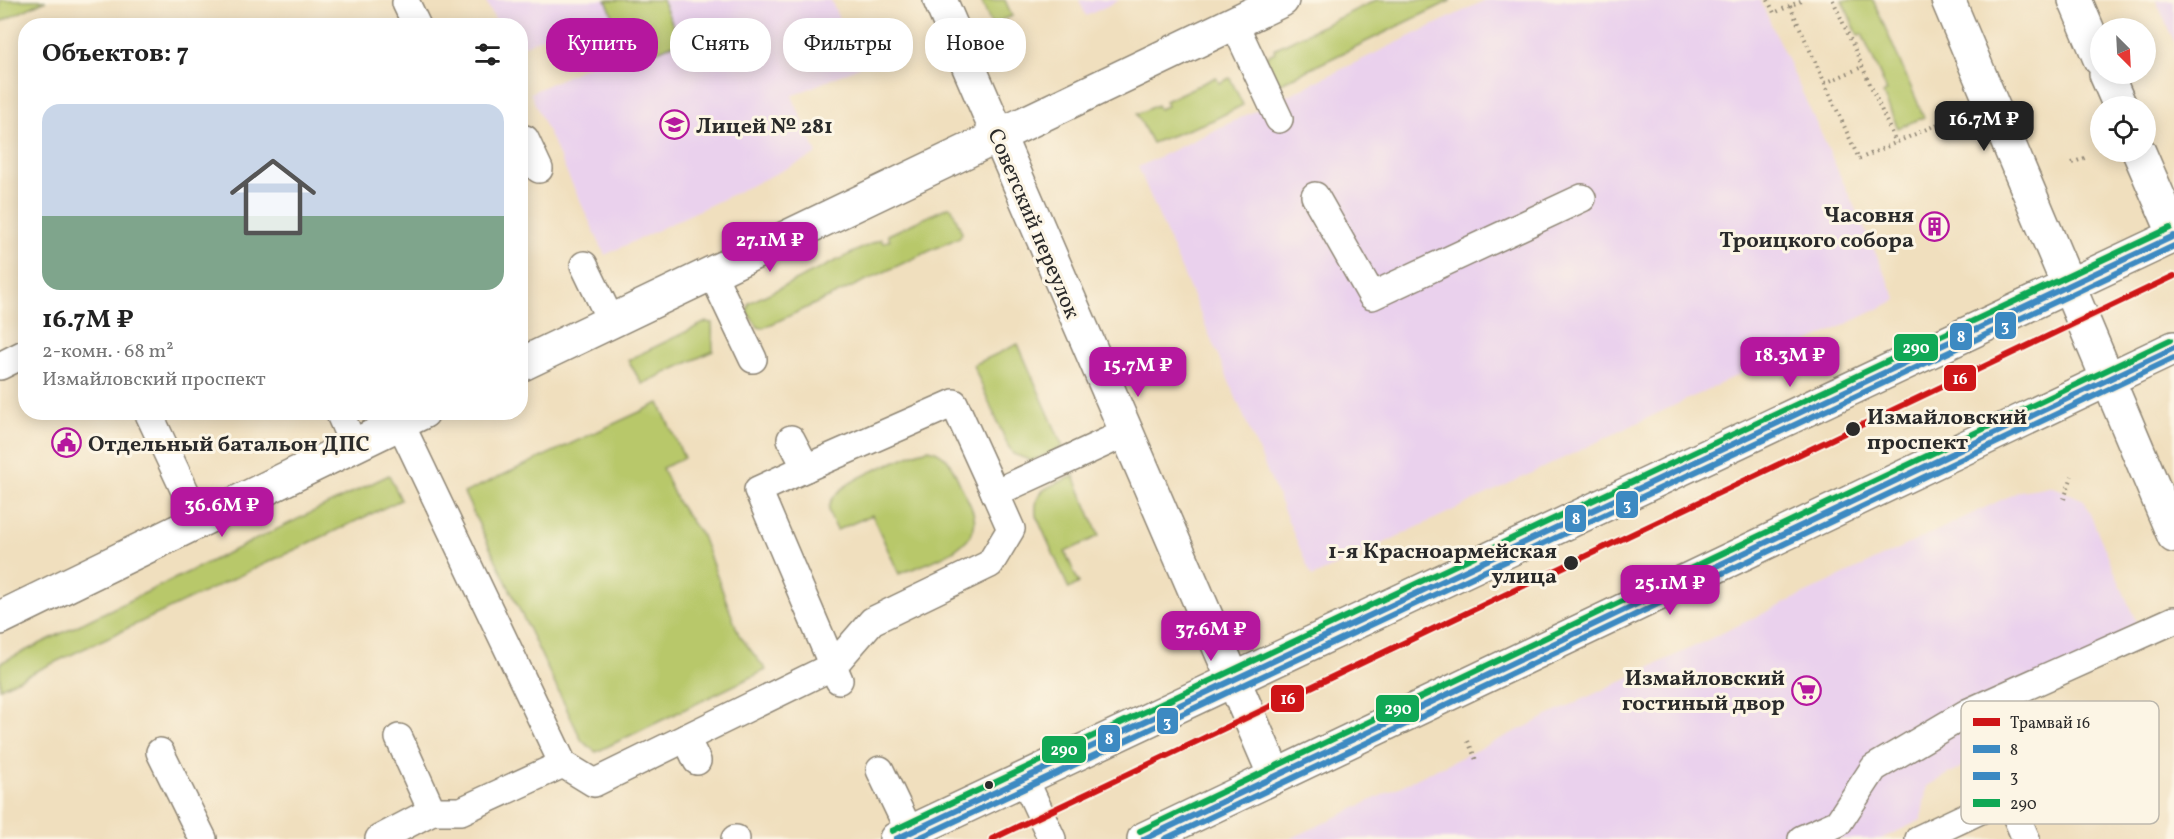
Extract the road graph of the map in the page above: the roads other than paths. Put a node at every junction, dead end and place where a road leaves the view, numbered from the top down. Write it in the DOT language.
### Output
graph roads {
  1 [pos="940,0"];
  2 [pos="1282,0"];
  3 [pos="1948,0"];
  4 [pos="2075,0"];
  5 [pos="1234,23"];
  6 [pos="2090,35"];
  7 [pos="1279,119"];
  8 [pos="998,135"];
  9 [pos="528,145"];
  10 [pos="2143,162"];
  11 [pos="539,169"];
  12 [pos="1315,196"];
  13 [pos="1582,198"];
  14 [pos="2174,234"];
  15 [pos="585,265"];
  16 [pos="712,273"];
  17 [pos="2067,285"];
  18 [pos="611,321"];
  19 [pos="2174,348"];
  20 [pos="18,357"];
  21 [pos="753,359"];
  22 [pos="528,361"];
  23 [pos="0,366"];
  24 [pos="2107,379"];
  25 [pos="152,420"];
  26 [pos="343,420"];
  27 [pos="407,420"];
  28 [pos="412,420"];
  29 [pos="1126,433"];
  30 [pos="791,439"];
  31 [pos="354,446"];
  32 [pos="806,468"];
  33 [pos="995,493"];
  34 [pos="199,521"];
  35 [pos="2174,536"];
  36 [pos="0,618"];
  37 [pos="2174,620"];
  38 [pos="836,673"];
  39 [pos="1233,680"];
  40 [pos="1994,701"];
  41 [pos="1961,717"];
  42 [pos="399,738"];
  43 [pos="160,752"];
  44 [pos="563,764"];
  45 [pos="880,770"];
  46 [pos="1275,776"];
  47 [pos="1024,778"];
  48 [pos="432,811"];
  49 [pos="1961,819"];
  50 [pos="2020,824"];
  51 [pos="907,837"];
  52 [pos="203,839"];
  53 [pos="379,839"];
  54 [pos="1052,839"];
  55 [pos="1144,839"];
  56 [pos="1802,839"];
  57 [pos="1919,839"];
  58 [pos="2026,839"];
  1 -- 8 [label="main road, Советский переулок"];
  2 -- 5 [label="main road"];
  3 -- 17 [label="main road"];
  4 -- 6 [label="main road"];
  5 -- 7 [label="lane"];
  5 -- 8 [label="main road"];
  8 -- 16 [label="main road"];
  8 -- 29 [label="main road, Советский переулок"];
  9 -- 11 [label="lane"];
  10 -- 14 [label="main road"];
  12 -- 13 [label="lane"];
  14 -- 17 [label="main road"];
  15 -- 18 [label="lane"];
  16 -- 18 [label="main road"];
  16 -- 21 [label="lane"];
  17 -- 24 [label="main road"];
  17 -- 39 [label="main road"];
  18 -- 22 [label="main road"];
  19 -- 24 [label="main road"];
  20 -- 23 [label="lane"];
  24 -- 35 [label="main road"];
  24 -- 46 [label="main road"];
  25 -- 34 [label="lane"];
  26 -- 31 [label="lane"];
  27 -- 31 [label="main road"];
  28 -- 44 [label="lane"];
  29 -- 33 [label="lane"];
  29 -- 39 [label="main road, Советский переулок"];
  30 -- 32 [label="lane"];
  31 -- 34 [label="main road"];
  32 -- 33 [label="lane"];
  32 -- 38 [label="lane"];
  33 -- 38 [label="lane"];
  34 -- 36 [label="main road"];
  37 -- 40 [label="lane"];
  38 -- 44 [label="lane"];
  39 -- 46 [label="main road, Советский переулок"];
  39 -- 47 [label="main road"];
  41 -- 56 [label="lane"];
  42 -- 48 [label="lane"];
  43 -- 52 [label="lane"];
  44 -- 48 [label="lane"];
  45 -- 51 [label="lane"];
  46 -- 55 [label="main road"];
  47 -- 51 [label="main road"];
  47 -- 54 [label="lane"];
  48 -- 53 [label="lane"];
  49 -- 57 [label="lane"];
  50 -- 58 [label="lane"];
}
